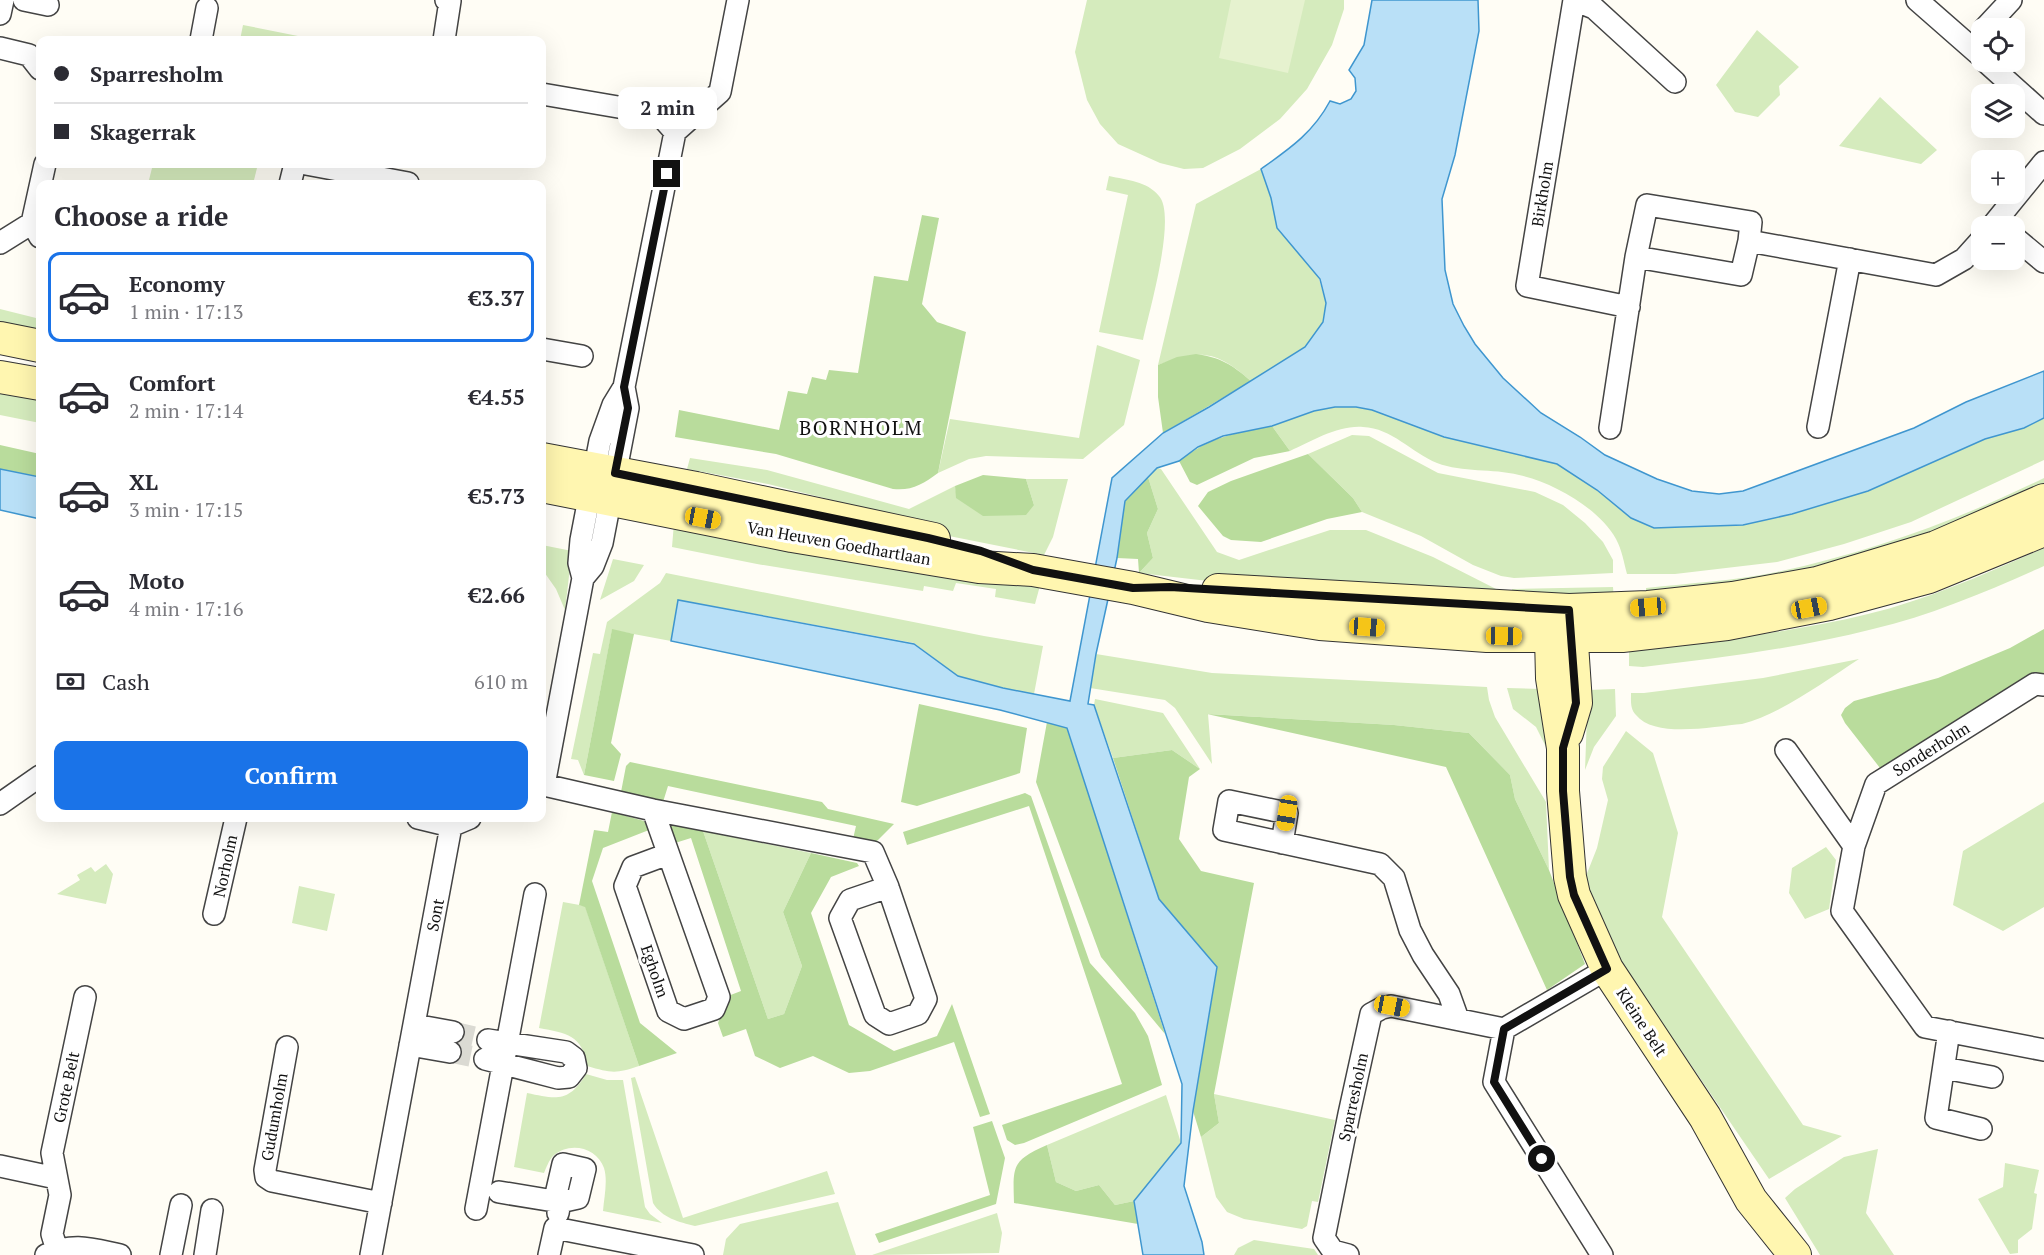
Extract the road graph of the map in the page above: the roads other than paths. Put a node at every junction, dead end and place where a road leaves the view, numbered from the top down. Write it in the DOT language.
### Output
graph roads {
  1 [pos="3,0"];
  2 [pos="24,0"];
  3 [pos="446,0"];
  4 [pos="738,0"];
  5 [pos="1574,0"];
  6 [pos="1917,0"];
  7 [pos="2011,0"];
  8 [pos="48,5"];
  9 [pos="207,8"];
  10 [pos="0,14"];
  11 [pos="1994,18"];
  12 [pos="202,36"];
  13 [pos="445,36"];
  14 [pos="1971,40"];
  15 [pos="0,48"];
  16 [pos="36,64"];
  17 [pos="1997,72"];
  18 [pos="1675,82"];
  19 [pos="546,95"];
  20 [pos="2044,114"];
  21 [pos="675,132"];
  22 [pos="2044,162"];
  23 [pos="338,168"];
  24 [pos="409,177"];
  25 [pos="2004,216"];
  26 [pos="36,230"];
  27 [pos="1749,241"];
  28 [pos="0,243"];
  29 [pos="2025,246"];
  30 [pos="1971,251"];
  31 [pos="1636,257"];
  32 [pos="1850,259"];
  33 [pos="2044,262"];
  34 [pos="1629,307"];
  35 [pos="0,338"];
  36 [pos="36,345"];
  37 [pos="546,350"];
  38 [pos="582,357"];
  39 [pos="0,377"];
  40 [pos="36,383"];
  41 [pos="1818,427"];
  42 [pos="1610,428"];
  43 [pos="546,461"];
  44 [pos="602,484"];
  45 [pos="546,486"];
  46 [pos="2044,500"];
  47 [pos="2044,530"];
  48 [pos="1564,628"];
  49 [pos="2044,685"];
  50 [pos="1786,750"];
  51 [pos="546,770"];
  52 [pos="36,779"];
  53 [pos="546,787"];
  54 [pos="0,804"];
  55 [pos="653,810"];
  56 [pos="235,822"];
  57 [pos="461,822"];
  58 [pos="1282,843"];
  59 [pos="1854,846"];
  60 [pos="668,854"];
  61 [pos="888,887"];
  62 [pos="535,894"];
  63 [pos="214,914"];
  64 [pos="1607,969"];
  65 [pos="85,997"];
  66 [pos="1458,1019"];
  67 [pos="1504,1029"];
  68 [pos="1949,1031"];
  69 [pos="412,1035"];
  70 [pos="451,1042"];
  71 [pos="287,1047"];
  72 [pos="2044,1050"];
  73 [pos="1944,1068"];
  74 [pos="1992,1077"];
  75 [pos="1705,1117"];
  76 [pos="1981,1128"];
  77 [pos="0,1166"];
  78 [pos="56,1178"];
  79 [pos="499,1192"];
  80 [pos="381,1203"];
  81 [pos="181,1205"];
  82 [pos="476,1209"];
  83 [pos="212,1210"];
  84 [pos="555,1228"];
  85 [pos="52,1252"];
  86 [pos="120,1255"];
  87 [pos="171,1255"];
  88 [pos="204,1255"];
  89 [pos="371,1255"];
  90 [pos="549,1255"];
  91 [pos="693,1255"];
  92 [pos="1348,1255"];
  93 [pos="1602,1255"];
  94 [pos="1795,1255"];
  95 [pos="1800,1255"];
  1 -- 10 [label="street"];
  2 -- 8 [label="street"];
  3 -- 13 [label="street"];
  4 -- 21 [label="street"];
  5 -- 18 [label="street, Birkholm"];
  5 -- 34 [label="street, Birkholm"];
  6 -- 14 [label="street"];
  7 -- 11 [label="street"];
  9 -- 12 [label="street"];
  15 -- 16 [label="street"];
  17 -- 20 [label="street"];
  19 -- 21 [label="street"];
  21 -- 44 [label="street"];
  22 -- 25 [label="street"];
  23 -- 24 [label="street"];
  26 -- 28 [label="street"];
  27 -- 31 [label="street"];
  27 -- 31 [label="street"];
  27 -- 32 [label="street"];
  29 -- 33 [label="street"];
  30 -- 32 [label="street"];
  31 -- 34 [label="street"];
  32 -- 41 [label="street"];
  34 -- 42 [label="street"];
  35 -- 36 [label="main road"];
  37 -- 38 [label="street"];
  39 -- 40 [label="main road"];
  43 -- 44 [label="main road, Van Heuven Goedhartlaan"];
  44 -- 45 [label="main road, Van Heuven Goedhartlaan"];
  44 -- 48 [label="main road, Van Heuven Goedhartlaan"];
  44 -- 51 [label="street"];
  46 -- 48 [label="main road, Van Heuven Goedhartlaan"];
  47 -- 48 [label="main road, Van Heuven Goedhartlaan"];
  48 -- 64 [label="main road, Kleine Belt"];
  49 -- 59 [label="street, Sonderholm"];
  50 -- 59 [label="street"];
  52 -- 54 [label="street"];
  53 -- 55 [label="street"];
  55 -- 60 [label="street, Egholm"];
  55 -- 61 [label="street"];
  56 -- 63 [label="street, Norholm"];
  57 -- 69 [label="street, Sont"];
  58 -- 66 [label="street"];
  59 -- 68 [label="street, Sonderholm"];
  60 -- 60 [label="street, Egholm"];
  61 -- 61 [label="street"];
  62 -- 82 [label="street"];
  64 -- 67 [label="street"];
  64 -- 75 [label="main road, Kleine Belt"];
  65 -- 78 [label="street, Grote Belt"];
  66 -- 67 [label="street, Sparresholm"];
  66 -- 92 [label="street, Sparresholm"];
  67 -- 93 [label="street"];
  68 -- 72 [label="street, Sonderholm"];
  68 -- 73 [label="street"];
  69 -- 70 [label="street"];
  69 -- 80 [label="street, Sont"];
  71 -- 80 [label="street, Gudumholm"];
  73 -- 74 [label="street"];
  73 -- 76 [label="street"];
  75 -- 94 [label="main road, Kleine Belt"];
  75 -- 95 [label="main road, Kleine Belt"];
  77 -- 78 [label="street"];
  78 -- 85 [label="street, Grote Belt"];
  79 -- 84 [label="street"];
  80 -- 89 [label="street, Sont"];
  81 -- 87 [label="street"];
  83 -- 88 [label="street"];
  84 -- 90 [label="street"];
  84 -- 91 [label="street"];
  85 -- 86 [label="street, Grote Belt"];
}
